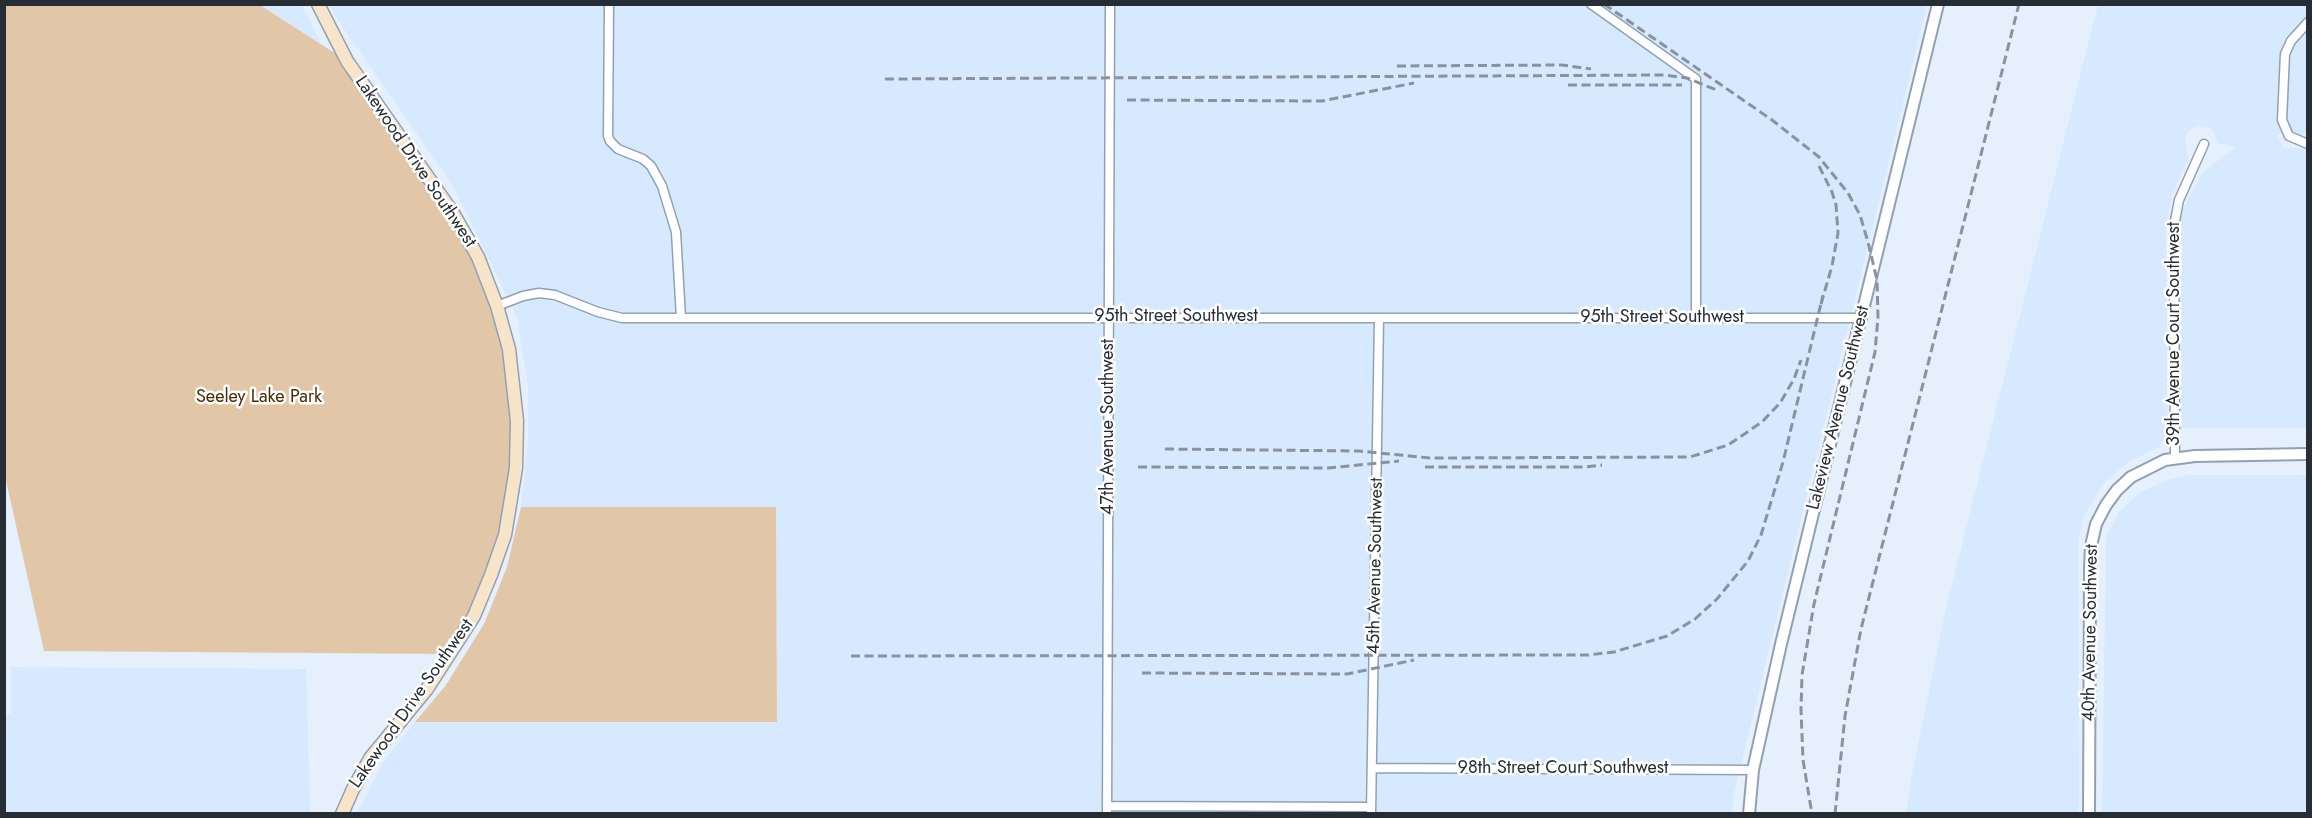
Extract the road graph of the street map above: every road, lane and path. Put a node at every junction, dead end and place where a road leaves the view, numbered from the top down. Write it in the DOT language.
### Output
graph roads {
  1 [pos="318,4"];
  2 [pos="609,4"];
  3 [pos="1110,4"];
  4 [pos="1591,4"];
  5 [pos="1938,4"];
  6 [pos="2307,22"];
  7 [pos="2204,144"];
  8 [pos="2307,144"];
  9 [pos="497,306"];
  10 [pos="1110,317"];
  11 [pos="681,318"];
  12 [pos="1380,318"];
  13 [pos="1696,318"];
  14 [pos="1862,318"];
  15 [pos="2307,454"];
  16 [pos="2175,458"];
  17 [pos="1373,768"];
  18 [pos="1754,770"];
  19 [pos="1107,810"];
  20 [pos="1371,810"];
  21 [pos="342,813"];
  22 [pos="1749,813"];
  23 [pos="2089,813"];
  1 -- 9 [label="main road, Lakewood Drive Southwest"];
  2 -- 11 [label="street"];
  3 -- 10 [label="street, 47th Avenue Southwest"];
  4 -- 13 [label="street"];
  5 -- 14 [label="street, Lakeview Avenue Southwest"];
  6 -- 8 [label="street"];
  7 -- 16 [label="street, 39th Avenue Court Southwest"];
  9 -- 11 [label="street, 95th Street Southwest"];
  9 -- 21 [label="main road, Lakewood Drive Southwest"];
  10 -- 11 [label="street, 95th Street Southwest"];
  10 -- 12 [label="street, 95th Street Southwest"];
  10 -- 19 [label="street, 47th Avenue Southwest"];
  12 -- 13 [label="street, 95th Street Southwest"];
  12 -- 17 [label="street, 45th Avenue Southwest"];
  13 -- 14 [label="street, 95th Street Southwest"];
  14 -- 18 [label="street, Lakeview Avenue Southwest"];
  15 -- 16 [label="street, 40th Avenue Southwest"];
  16 -- 23 [label="street, 40th Avenue Southwest"];
  17 -- 18 [label="street, 98th Street Court Southwest"];
  17 -- 20 [label="street, 45th Avenue Southwest"];
  18 -- 22 [label="street, Lakeview Avenue Southwest"];
  19 -- 20 [label="street"];
}
